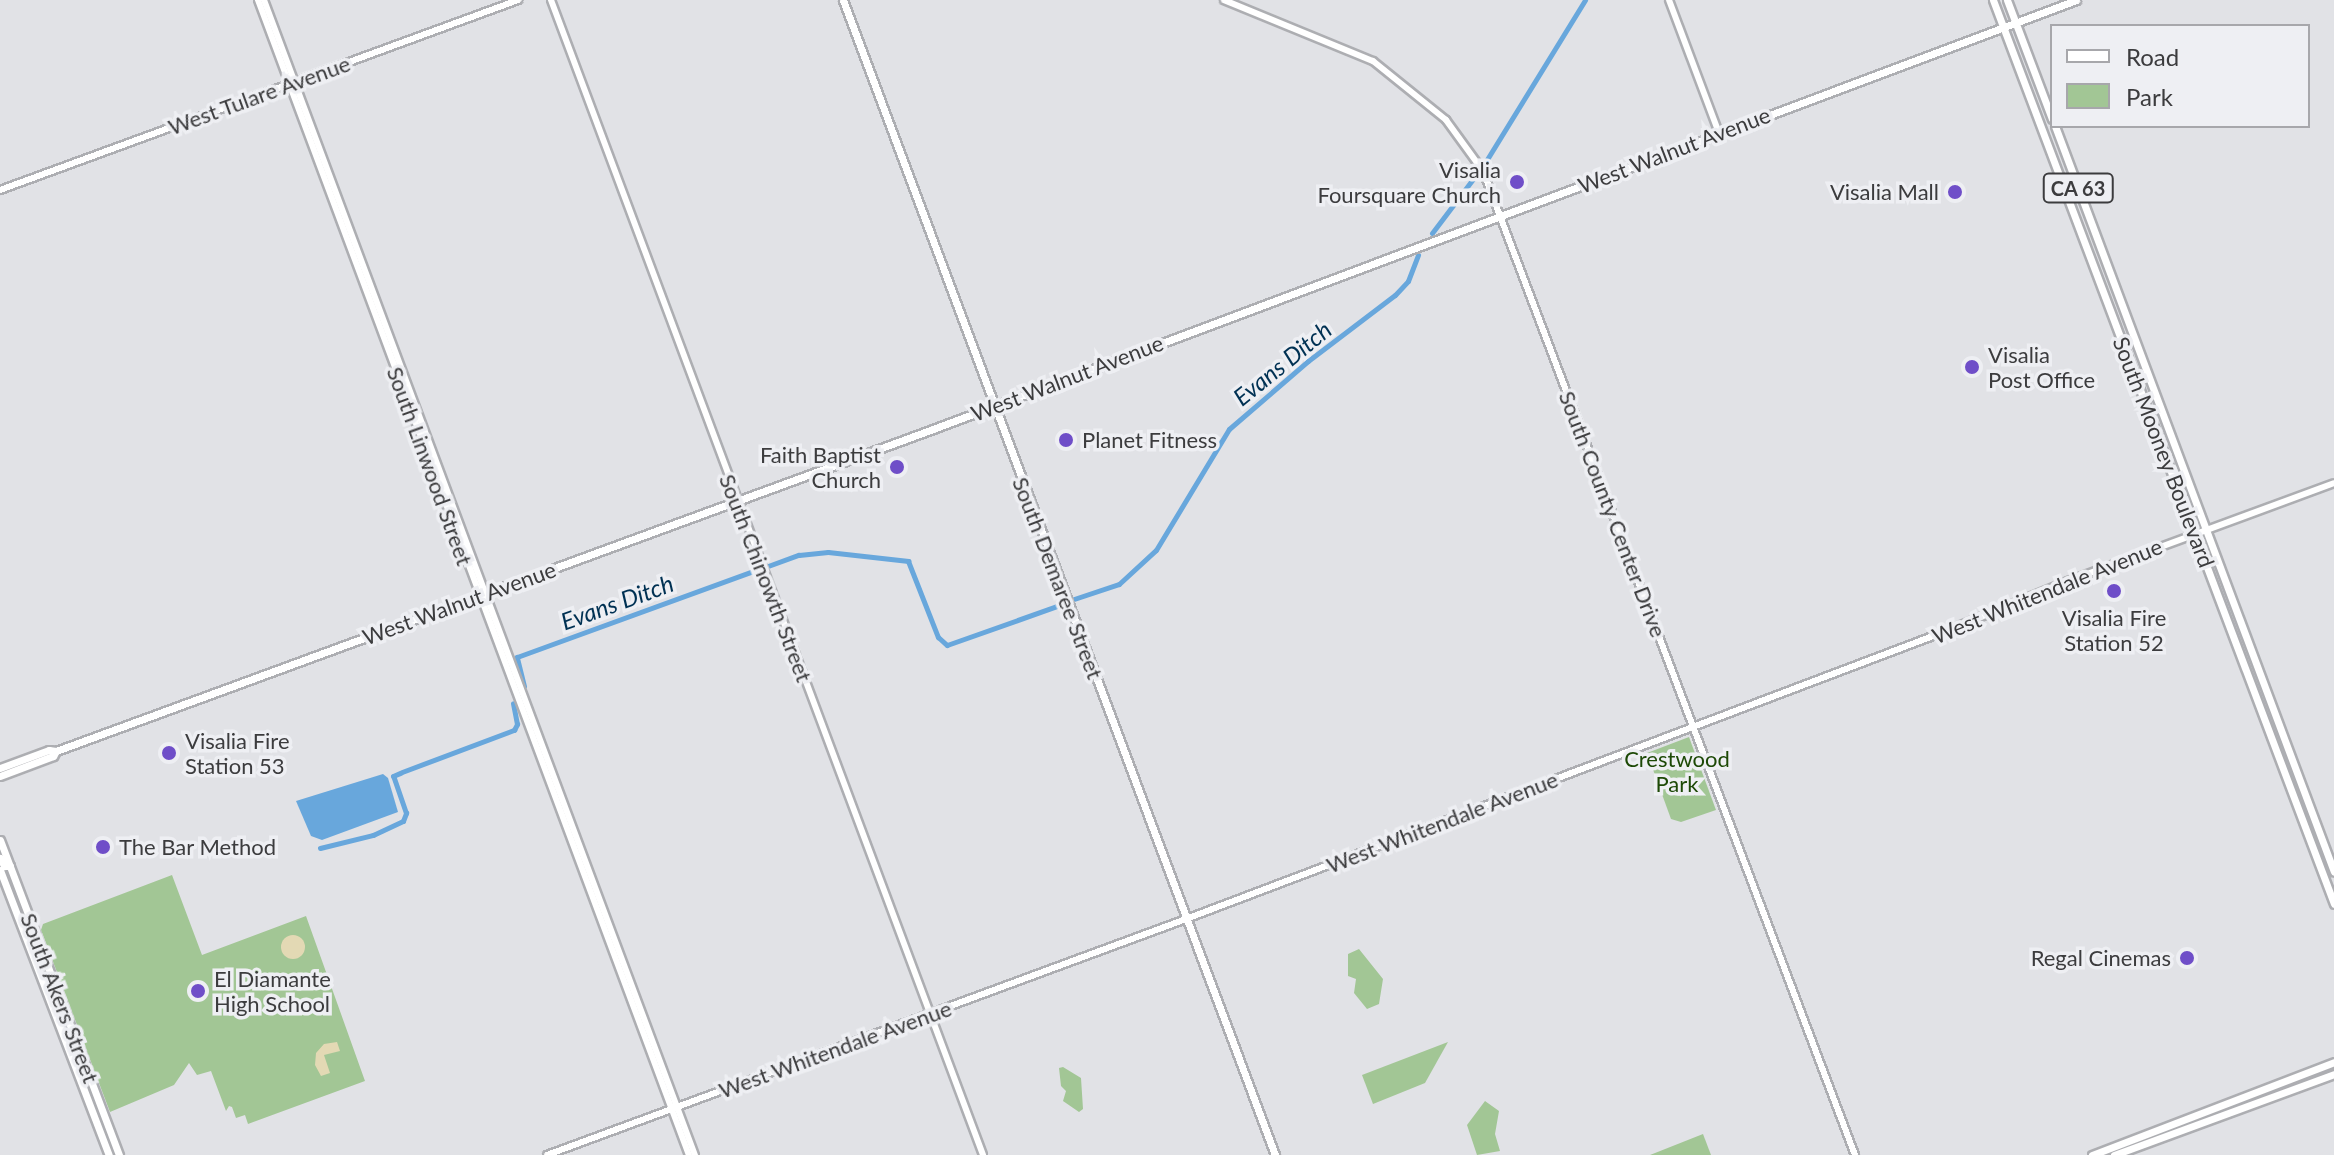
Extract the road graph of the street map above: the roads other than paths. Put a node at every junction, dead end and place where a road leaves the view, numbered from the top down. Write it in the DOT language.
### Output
graph roads {
  1 [pos="258,0"];
  2 [pos="264,0"];
  3 [pos="518,0"];
  4 [pos="551,0"];
  5 [pos="843,0"];
  6 [pos="1224,0"];
  7 [pos="1669,0"];
  8 [pos="1993,0"];
  9 [pos="2007,0"];
  10 [pos="2076,0"];
  11 [pos="272,21"];
  12 [pos="2015,22"];
  13 [pos="2003,26"];
  14 [pos="269,29"];
  15 [pos="292,83"];
  16 [pos="2050,114"];
  17 [pos="2056,128"];
  18 [pos="1719,133"];
  19 [pos="0,190"];
  20 [pos="1502,215"];
  21 [pos="993,406"];
  22 [pos="2334,483"];
  23 [pos="737,501"];
  24 [pos="2206,529"];
  25 [pos="2195,533"];
  26 [pos="481,594"];
  27 [pos="1694,727"];
  28 [pos="56,751"];
  29 [pos="0,768"];
  30 [pos="0,776"];
  31 [pos="0,840"];
  32 [pos="0,858"];
  33 [pos="10,866"];
  34 [pos="0,870"];
  35 [pos="2334,872"];
  36 [pos="5,883"];
  37 [pos="2334,904"];
  38 [pos="1186,919"];
  39 [pos="30,922"];
  40 [pos="21,926"];
  41 [pos="50,977"];
  42 [pos="930,1013"];
  43 [pos="2334,1062"];
  44 [pos="2334,1074"];
  45 [pos="674,1108"];
  46 [pos="2156,1131"];
  47 [pos="109,1155"];
  48 [pos="119,1155"];
  49 [pos="547,1155"];
  50 [pos="692,1155"];
  51 [pos="983,1155"];
  52 [pos="1275,1155"];
  53 [pos="1855,1155"];
  54 [pos="2092,1155"];
  55 [pos="2114,1155"];
  1 -- 14 [label="street, South Linwood Street"];
  2 -- 11 [label="street, South Linwood Street"];
  3 -- 15 [label="street, West Tulare Avenue"];
  4 -- 23 [label="street, South Chinowth Street"];
  5 -- 21 [label="main road, South Demaree Street"];
  6 -- 20 [label="street, South County Center Drive"];
  7 -- 18 [label="street"];
  8 -- 13 [label="main road, South Mooney Boulevard / CA 63"];
  9 -- 12 [label="main road"];
  10 -- 12 [label="main road, West Walnut Avenue"];
  11 -- 14 [label="street"];
  11 -- 15 [label="street, South Linwood Street"];
  12 -- 13 [label="main road, West Walnut Avenue"];
  12 -- 16 [label="main road"];
  13 -- 18 [label="main road, West Walnut Avenue"];
  13 -- 25 [label="main road, South Mooney Boulevard / CA 63"];
  14 -- 15 [label="street, South Linwood Street"];
  15 -- 19 [label="street, West Tulare Avenue"];
  15 -- 26 [label="street, South Linwood Street"];
  17 -- 24 [label="main road, South Mooney Boulevard / CA 63"];
  18 -- 20 [label="main road, West Walnut Avenue"];
  20 -- 21 [label="main road, West Walnut Avenue"];
  20 -- 27 [label="street, South County Center Drive"];
  21 -- 23 [label="main road, West Walnut Avenue"];
  21 -- 38 [label="main road, South Demaree Street"];
  22 -- 24 [label="street, West Whitendale Avenue"];
  23 -- 26 [label="main road, West Walnut Avenue"];
  23 -- 42 [label="street, South Chinowth Street"];
  24 -- 25 [label="street, West Whitendale Avenue"];
  24 -- 35 [label="main road, South Mooney Boulevard / CA 63"];
  25 -- 27 [label="street, West Whitendale Avenue"];
  25 -- 37 [label="main road, South Mooney Boulevard / CA 63"];
  26 -- 28 [label="main road, West Walnut Avenue"];
  26 -- 45 [label="street, South Linwood Street"];
  27 -- 38 [label="street, West Whitendale Avenue"];
  27 -- 53 [label="street, South County Center Drive"];
  28 -- 29 [label="main road, West Walnut Avenue"];
  28 -- 30 [label="main road, West Walnut Avenue"];
  31 -- 33 [label="main road, South Akers Street"];
  32 -- 33 [label="main road"];
  33 -- 39 [label="main road, South Akers Street"];
  34 -- 36 [label="main road, South Akers Street"];
  36 -- 39 [label="main road"];
  36 -- 40 [label="main road, South Akers Street"];
  38 -- 42 [label="street, West Whitendale Avenue"];
  38 -- 52 [label="main road, South Demaree Street"];
  39 -- 41 [label="main road, South Akers Street"];
  40 -- 41 [label="main road"];
  40 -- 47 [label="main road, South Akers Street"];
  41 -- 48 [label="main road, South Akers Street"];
  42 -- 45 [label="street, West Whitendale Avenue"];
  42 -- 51 [label="street, South Chinowth Street"];
  43 -- 46 [label="main road"];
  44 -- 55 [label="main road"];
  45 -- 49 [label="street, West Whitendale Avenue"];
  45 -- 50 [label="street, South Linwood Street"];
  46 -- 54 [label="main road"];
  46 -- 55 [label="main road"];
}
